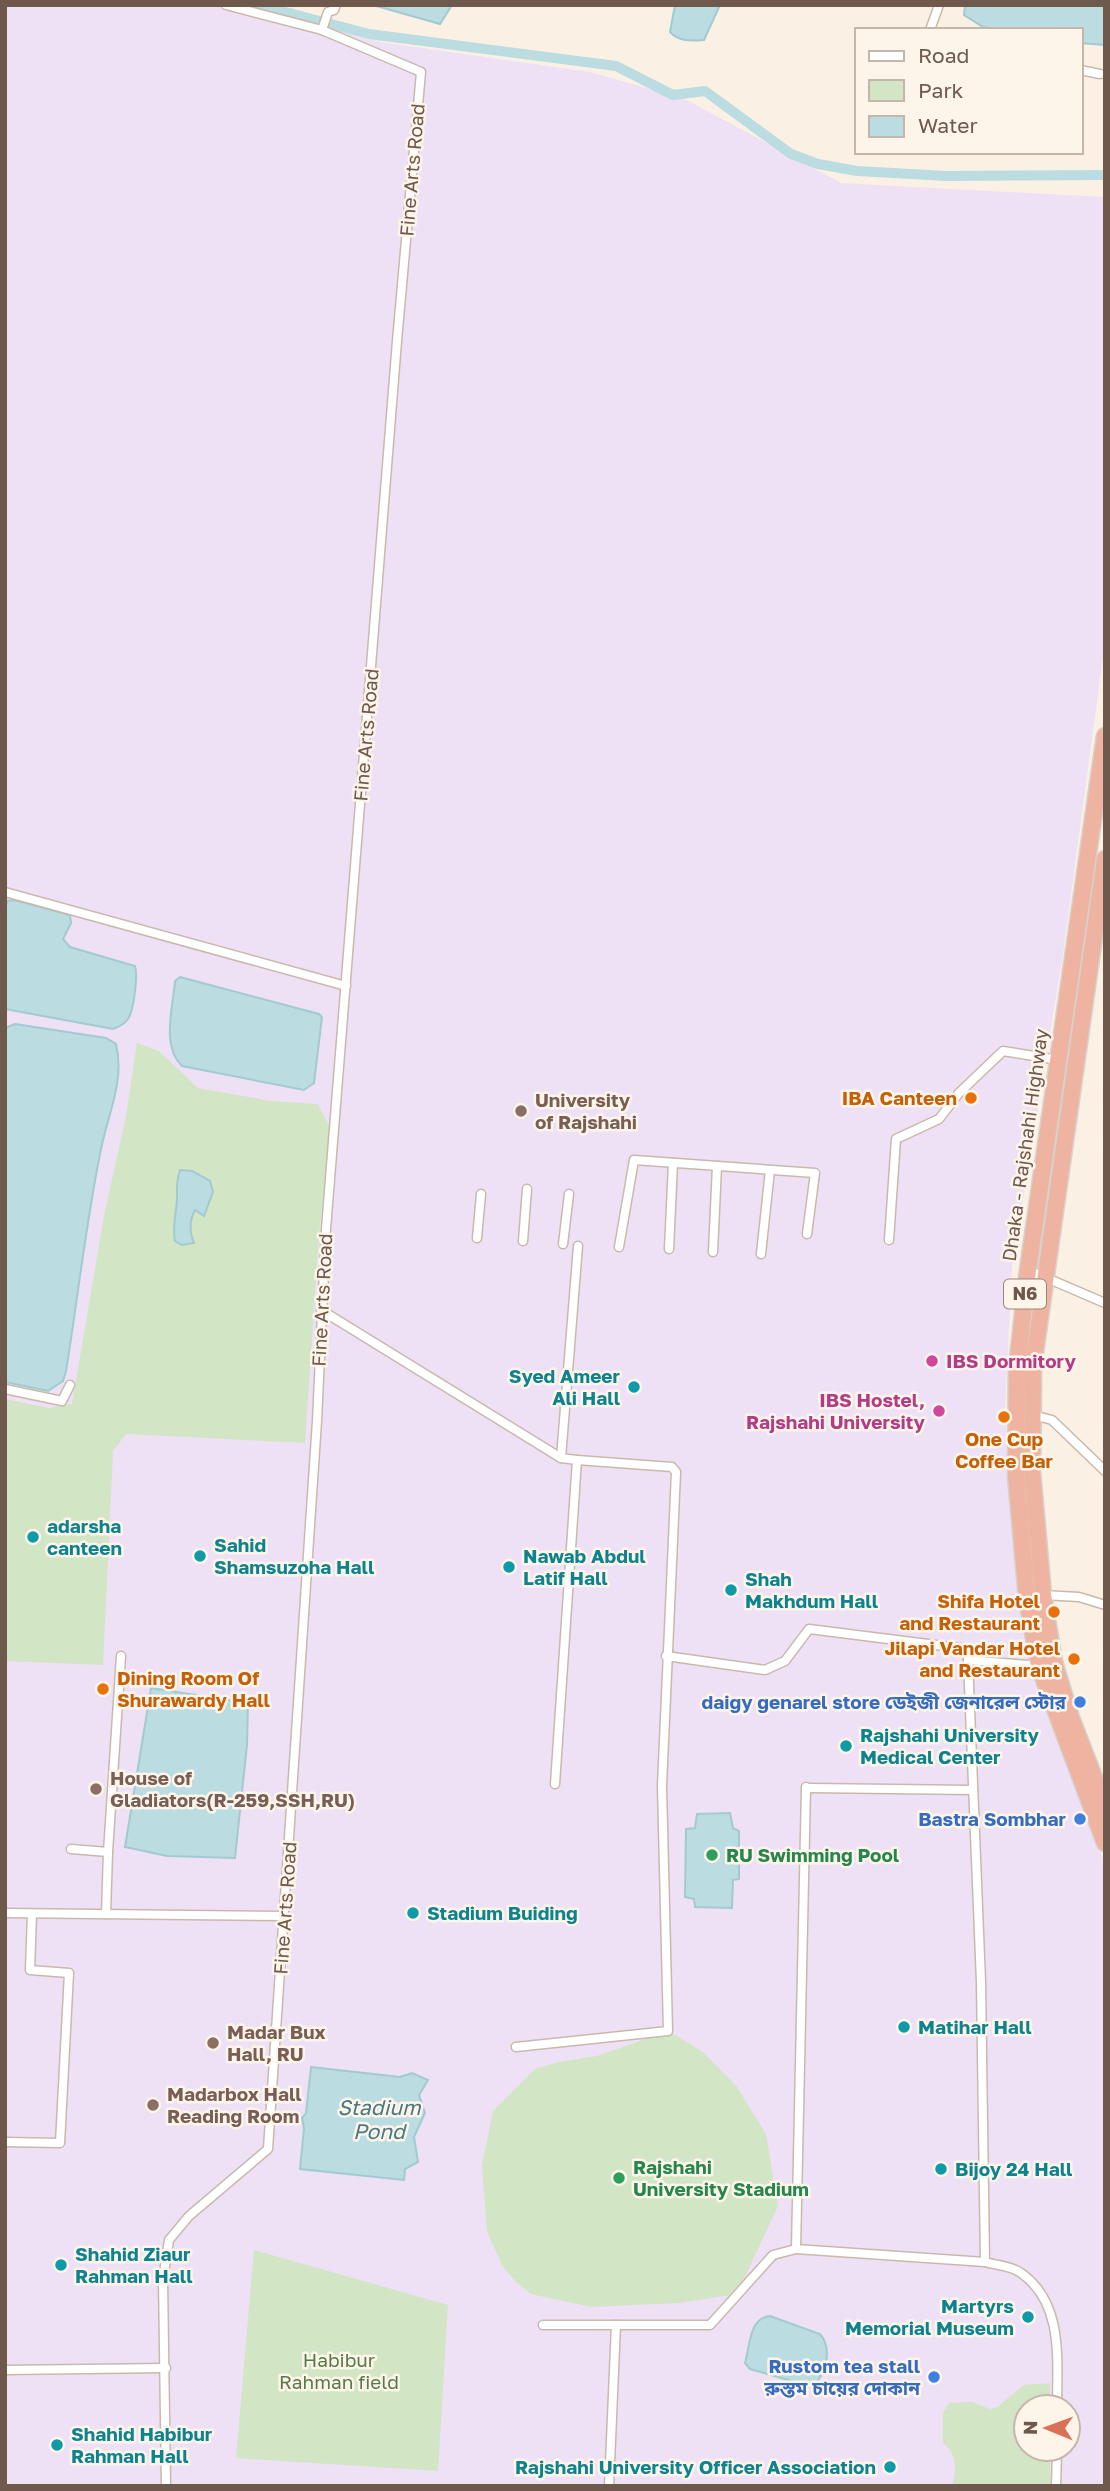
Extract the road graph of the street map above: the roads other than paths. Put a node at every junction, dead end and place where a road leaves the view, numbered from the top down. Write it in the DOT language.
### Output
graph roads {
  1 [pos="226,5"];
  2 [pos="336,5"];
  3 [pos="939,5"];
  4 [pos="931,28"];
  5 [pos="322,30"];
  6 [pos="1082,70"];
  7 [pos="1100,74"];
  8 [pos="1105,736"];
  9 [pos="1105,859"];
  10 [pos="5,892"];
  11 [pos="346,986"];
  12 [pos="1059,1060"];
  13 [pos="673,1163"];
  14 [pos="717,1166"];
  15 [pos="770,1170"];
  16 [pos="527,1189"];
  17 [pos="481,1194"];
  18 [pos="569,1194"];
  19 [pos="807,1234"];
  20 [pos="477,1238"];
  21 [pos="889,1240"];
  22 [pos="523,1241"];
  23 [pos="563,1244"];
  24 [pos="578,1246"];
  25 [pos="619,1247"];
  26 [pos="669,1249"];
  27 [pos="713,1252"];
  28 [pos="761,1254"];
  29 [pos="1028,1270"];
  30 [pos="1044,1277"];
  31 [pos="1105,1303"];
  32 [pos="321,1310"];
  33 [pos="70,1385"];
  34 [pos="5,1390"];
  35 [pos="1033,1415"];
  36 [pos="561,1458"];
  37 [pos="577,1460"];
  38 [pos="1105,1471"];
  39 [pos="1043,1595"];
  40 [pos="1105,1605"];
  41 [pos="121,1656"];
  42 [pos="666,1656"];
  43 [pos="968,1660"];
  44 [pos="1039,1667"];
  45 [pos="555,1784"];
  46 [pos="973,1790"];
  47 [pos="1105,1806"];
  48 [pos="1103,1832"];
  49 [pos="71,1849"];
  50 [pos="108,1852"];
  51 [pos="5,1913"];
  52 [pos="32,1914"];
  53 [pos="106,1914"];
  54 [pos="284,1916"];
  55 [pos="516,2047"];
  56 [pos="5,2142"];
  57 [pos="796,2249"];
  58 [pos="985,2262"];
  59 [pos="543,2325"];
  60 [pos="616,2325"];
  61 [pos="166,2368"];
  62 [pos="5,2370"];
  63 [pos="1056,2393"];
  64 [pos="1057,2463"];
  65 [pos="166,2486"];
  66 [pos="610,2486"];
  67 [pos="1056,2486"];
  1 -- 5 [label="street"];
  2 -- 5 [label="street"];
  3 -- 4 [label="street"];
  5 -- 11 [label="street, Fine Arts Road"];
  6 -- 7 [label="street"];
  8 -- 12 [label="highway, Dhaka - Rajshahi Highway / N6"];
  9 -- 30 [label="highway, Dhaka - Rajshahi Highway / N6"];
  10 -- 11 [label="street"];
  11 -- 32 [label="street, Fine Arts Road"];
  12 -- 21 [label="street"];
  12 -- 29 [label="highway, Dhaka - Rajshahi Highway / N6"];
  13 -- 14 [label="street"];
  13 -- 25 [label="street"];
  13 -- 26 [label="street"];
  14 -- 15 [label="street"];
  14 -- 27 [label="street"];
  15 -- 19 [label="street"];
  15 -- 28 [label="street"];
  16 -- 22 [label="street"];
  17 -- 20 [label="street"];
  18 -- 23 [label="street"];
  24 -- 36 [label="street"];
  29 -- 30 [label="street"];
  29 -- 44 [label="highway, Dhaka - Rajshahi Highway / N6"];
  30 -- 31 [label="street"];
  30 -- 35 [label="highway, Dhaka - Rajshahi Highway / N6"];
  32 -- 36 [label="street"];
  32 -- 54 [label="street, Fine Arts Road"];
  33 -- 34 [label="street"];
  35 -- 38 [label="street"];
  35 -- 39 [label="highway, Dhaka - Rajshahi Highway / N6"];
  36 -- 37 [label="street"];
  37 -- 42 [label="street"];
  37 -- 45 [label="street"];
  39 -- 40 [label="street"];
  39 -- 47 [label="highway, Dhaka - Rajshahi Highway / N6"];
  41 -- 50 [label="street"];
  42 -- 43 [label="street"];
  42 -- 55 [label="street"];
  43 -- 44 [label="street"];
  43 -- 46 [label="street"];
  44 -- 48 [label="highway, Dhaka - Rajshahi Highway / N6"];
  46 -- 57 [label="street"];
  46 -- 58 [label="street"];
  49 -- 50 [label="street"];
  50 -- 53 [label="street"];
  51 -- 52 [label="street"];
  52 -- 53 [label="street"];
  52 -- 56 [label="street"];
  53 -- 54 [label="street"];
  54 -- 61 [label="street, Fine Arts Road"];
  57 -- 58 [label="street"];
  57 -- 60 [label="street"];
  58 -- 63 [label="street"];
  59 -- 60 [label="street"];
  60 -- 66 [label="street"];
  61 -- 62 [label="street"];
  61 -- 65 [label="street, Fine Arts Road"];
  64 -- 67 [label="street"];
}
